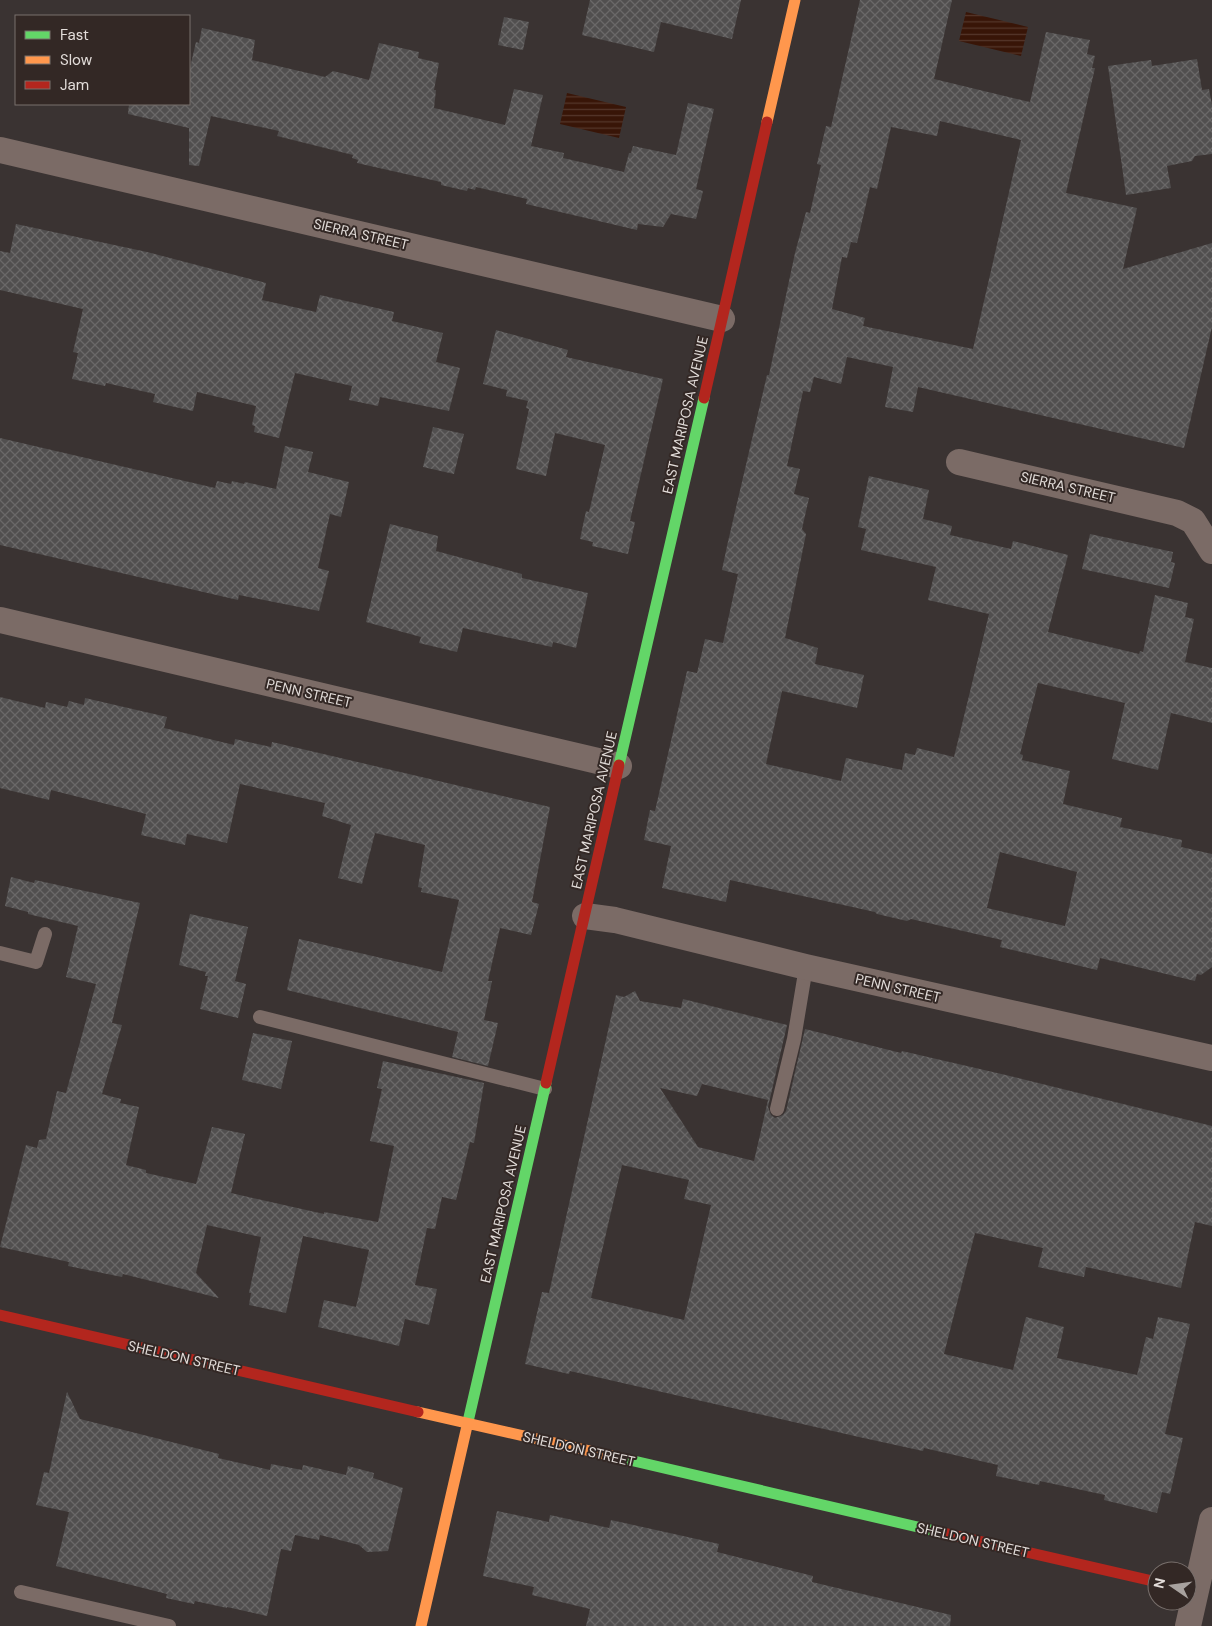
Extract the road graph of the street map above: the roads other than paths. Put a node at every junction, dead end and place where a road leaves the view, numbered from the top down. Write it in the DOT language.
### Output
graph roads {
  1 [pos="795,0"];
  2 [pos="0,150"];
  3 [pos="722,319"];
  4 [pos="959,462"];
  5 [pos="1212,551"];
  6 [pos="0,620"];
  7 [pos="619,766"];
  8 [pos="585,916"];
  9 [pos="45,934"];
  10 [pos="0,954"];
  11 [pos="806,968"];
  12 [pos="260,1017"];
  13 [pos="1212,1058"];
  14 [pos="545,1089"];
  15 [pos="777,1109"];
  16 [pos="0,1315"];
  17 [pos="468,1423"];
  18 [pos="1212,1520"];
  19 [pos="1147,1580"];
  20 [pos="21,1592"];
  21 [pos="1198,1592"];
  22 [pos="169,1626"];
  23 [pos="422,1626"];
  24 [pos="1188,1626"];
  1 -- 3 [label="street, EAST MARIPOSA AVENUE"];
  2 -- 3 [label="street, SIERRA STREET"];
  3 -- 7 [label="street, EAST MARIPOSA AVENUE"];
  4 -- 5 [label="street, SIERRA STREET"];
  6 -- 7 [label="street, PENN STREET"];
  7 -- 8 [label="street, EAST MARIPOSA AVENUE"];
  8 -- 11 [label="street, PENN STREET"];
  8 -- 14 [label="street, EAST MARIPOSA AVENUE"];
  9 -- 10 [label="lane"];
  11 -- 13 [label="street, PENN STREET"];
  11 -- 15 [label="lane"];
  12 -- 14 [label="lane"];
  14 -- 17 [label="street, EAST MARIPOSA AVENUE"];
  16 -- 17 [label="street, SHELDON STREET"];
  17 -- 19 [label="street, SHELDON STREET"];
  17 -- 23 [label="street, EAST MARIPOSA AVENUE"];
  18 -- 21 [label="street"];
  20 -- 22 [label="lane"];
  21 -- 24 [label="street"];
}
